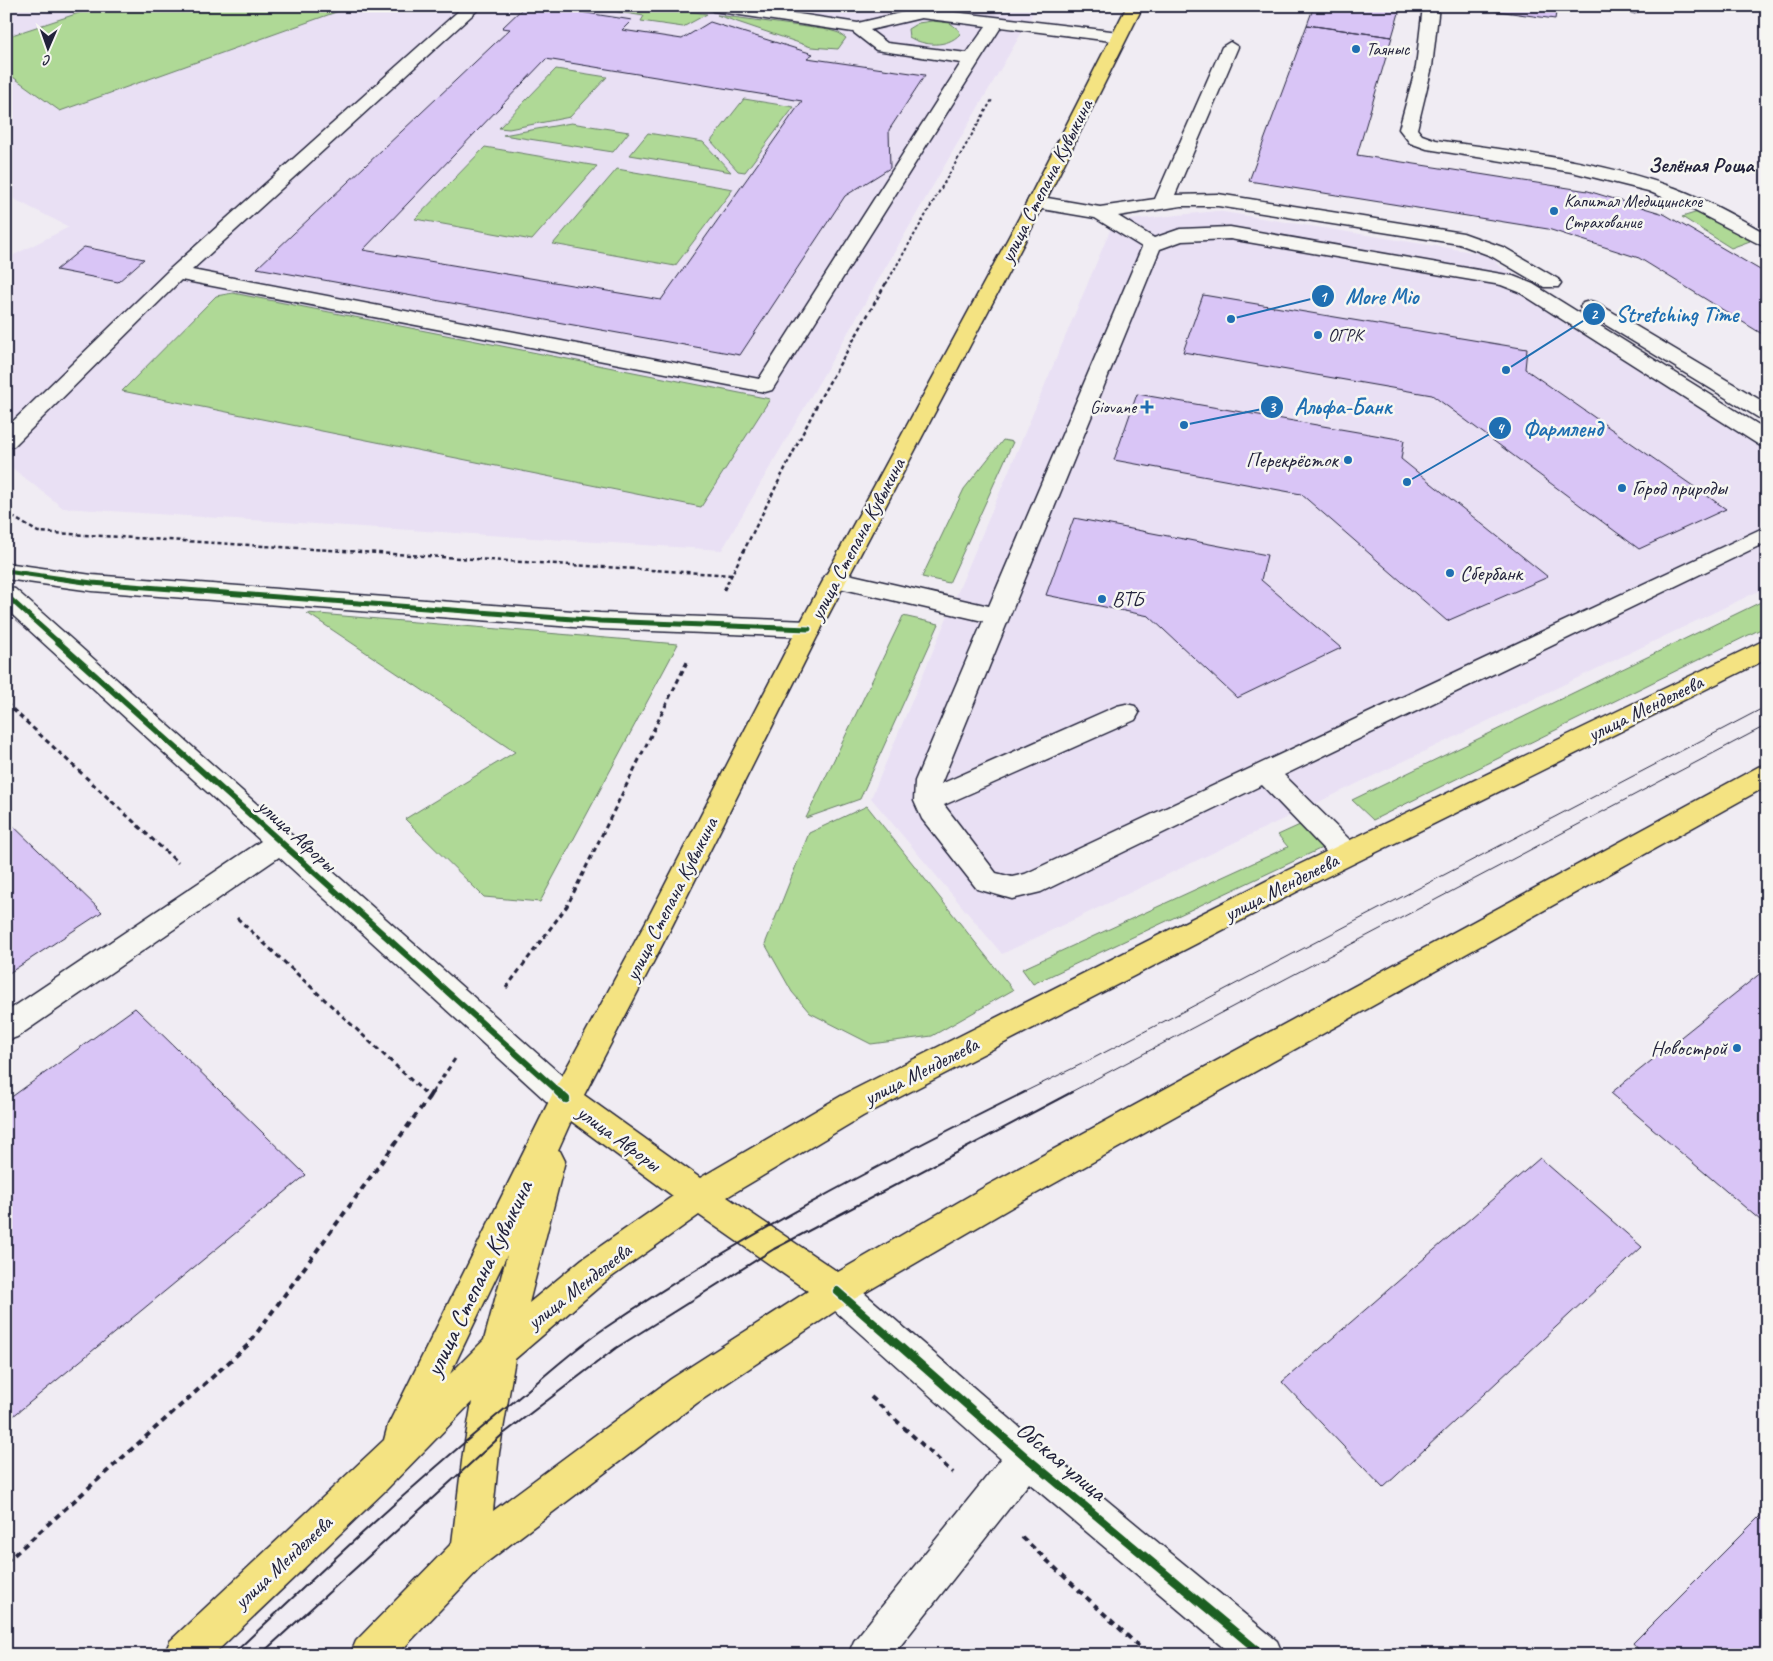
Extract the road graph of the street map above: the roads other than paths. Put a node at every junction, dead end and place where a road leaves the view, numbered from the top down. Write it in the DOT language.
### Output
graph roads {
  1 [pos="474,6"];
  2 [pos="713,6"];
  3 [pos="1135,6"];
  4 [pos="1431,6"];
  5 [pos="996,23"];
  6 [pos="858,28"];
  7 [pos="1119,37"];
  8 [pos="1230,47"];
  9 [pos="971,59"];
  10 [pos="1036,202"];
  11 [pos="1163,202"];
  12 [pos="1100,213"];
  13 [pos="1767,242"];
  14 [pos="1152,245"];
  15 [pos="177,273"];
  16 [pos="1767,413"];
  17 [pos="1767,440"];
  18 [pos="6,441"];
  19 [pos="1767,533"];
  20 [pos="6,571"];
  21 [pos="835,579"];
  22 [pos="6,595"];
  23 [pos="997,616"];
  24 [pos="809,629"];
  25 [pos="1767,648"];
  26 [pos="1126,713"];
  27 [pos="1265,772"];
  28 [pos="1767,774"];
  29 [pos="928,801"];
  30 [pos="280,842"];
  31 [pos="1346,854"];
  32 [pos="6,1028"];
  33 [pos="566,1099"];
  34 [pos="699,1196"];
  35 [pos="837,1291"];
  36 [pos="499,1350"];
  37 [pos="1026,1457"];
  38 [pos="391,1458"];
  39 [pos="470,1552"];
  40 [pos="184,1655"];
  41 [pos="370,1655"];
  42 [pos="868,1655"];
  43 [pos="1263,1655"];
  1 -- 15 [label="street"];
  2 -- 6 [label="street"];
  3 -- 7 [label="main road, улица Степана Кувыкина"];
  4 -- 13 [label="street"];
  5 -- 6 [label="street"];
  5 -- 7 [label="street"];
  5 -- 9 [label="street"];
  6 -- 9 [label="street"];
  7 -- 10 [label="main road, улица Степана Кувыкина"];
  8 -- 11 [label="street"];
  9 -- 15 [label="street"];
  10 -- 12 [label="street"];
  10 -- 21 [label="main road, улица Степана Кувыкина"];
  11 -- 12 [label="street"];
  11 -- 16 [label="street"];
  12 -- 14 [label="street"];
  14 -- 17 [label="street"];
  14 -- 23 [label="street"];
  15 -- 18 [label="street"];
  19 -- 27 [label="street"];
  20 -- 24 [label="street"];
  21 -- 23 [label="street"];
  21 -- 24 [label="main road, улица Степана Кувыкина"];
  22 -- 30 [label="street, улица Авроры"];
  23 -- 29 [label="street"];
  24 -- 33 [label="main road, улица Степана Кувыкина"];
  25 -- 31 [label="main road, улица Менделеева"];
  26 -- 29 [label="street"];
  27 -- 29 [label="street"];
  27 -- 31 [label="street"];
  28 -- 35 [label="main road"];
  30 -- 32 [label="street"];
  30 -- 33 [label="street, улица Авроры"];
  31 -- 34 [label="main road, улица Менделеева"];
  33 -- 34 [label="main road, улица Авроры"];
  33 -- 36 [label="main road, улица Степана Кувыкина"];
  33 -- 38 [label="main road, улица Степана Кувыкина"];
  34 -- 35 [label="main road, Обская улица"];
  34 -- 36 [label="main road, улица Менделеева"];
  35 -- 37 [label="street, Обская улица"];
  35 -- 39 [label="main road"];
  36 -- 38 [label="main road, улица Менделеева"];
  36 -- 39 [label="main road, улица Степана Кувыкина"];
  37 -- 42 [label="street"];
  37 -- 43 [label="street, Обская улица"];
  38 -- 40 [label="main road, улица Менделеева"];
  39 -- 41 [label="main road"];
}
